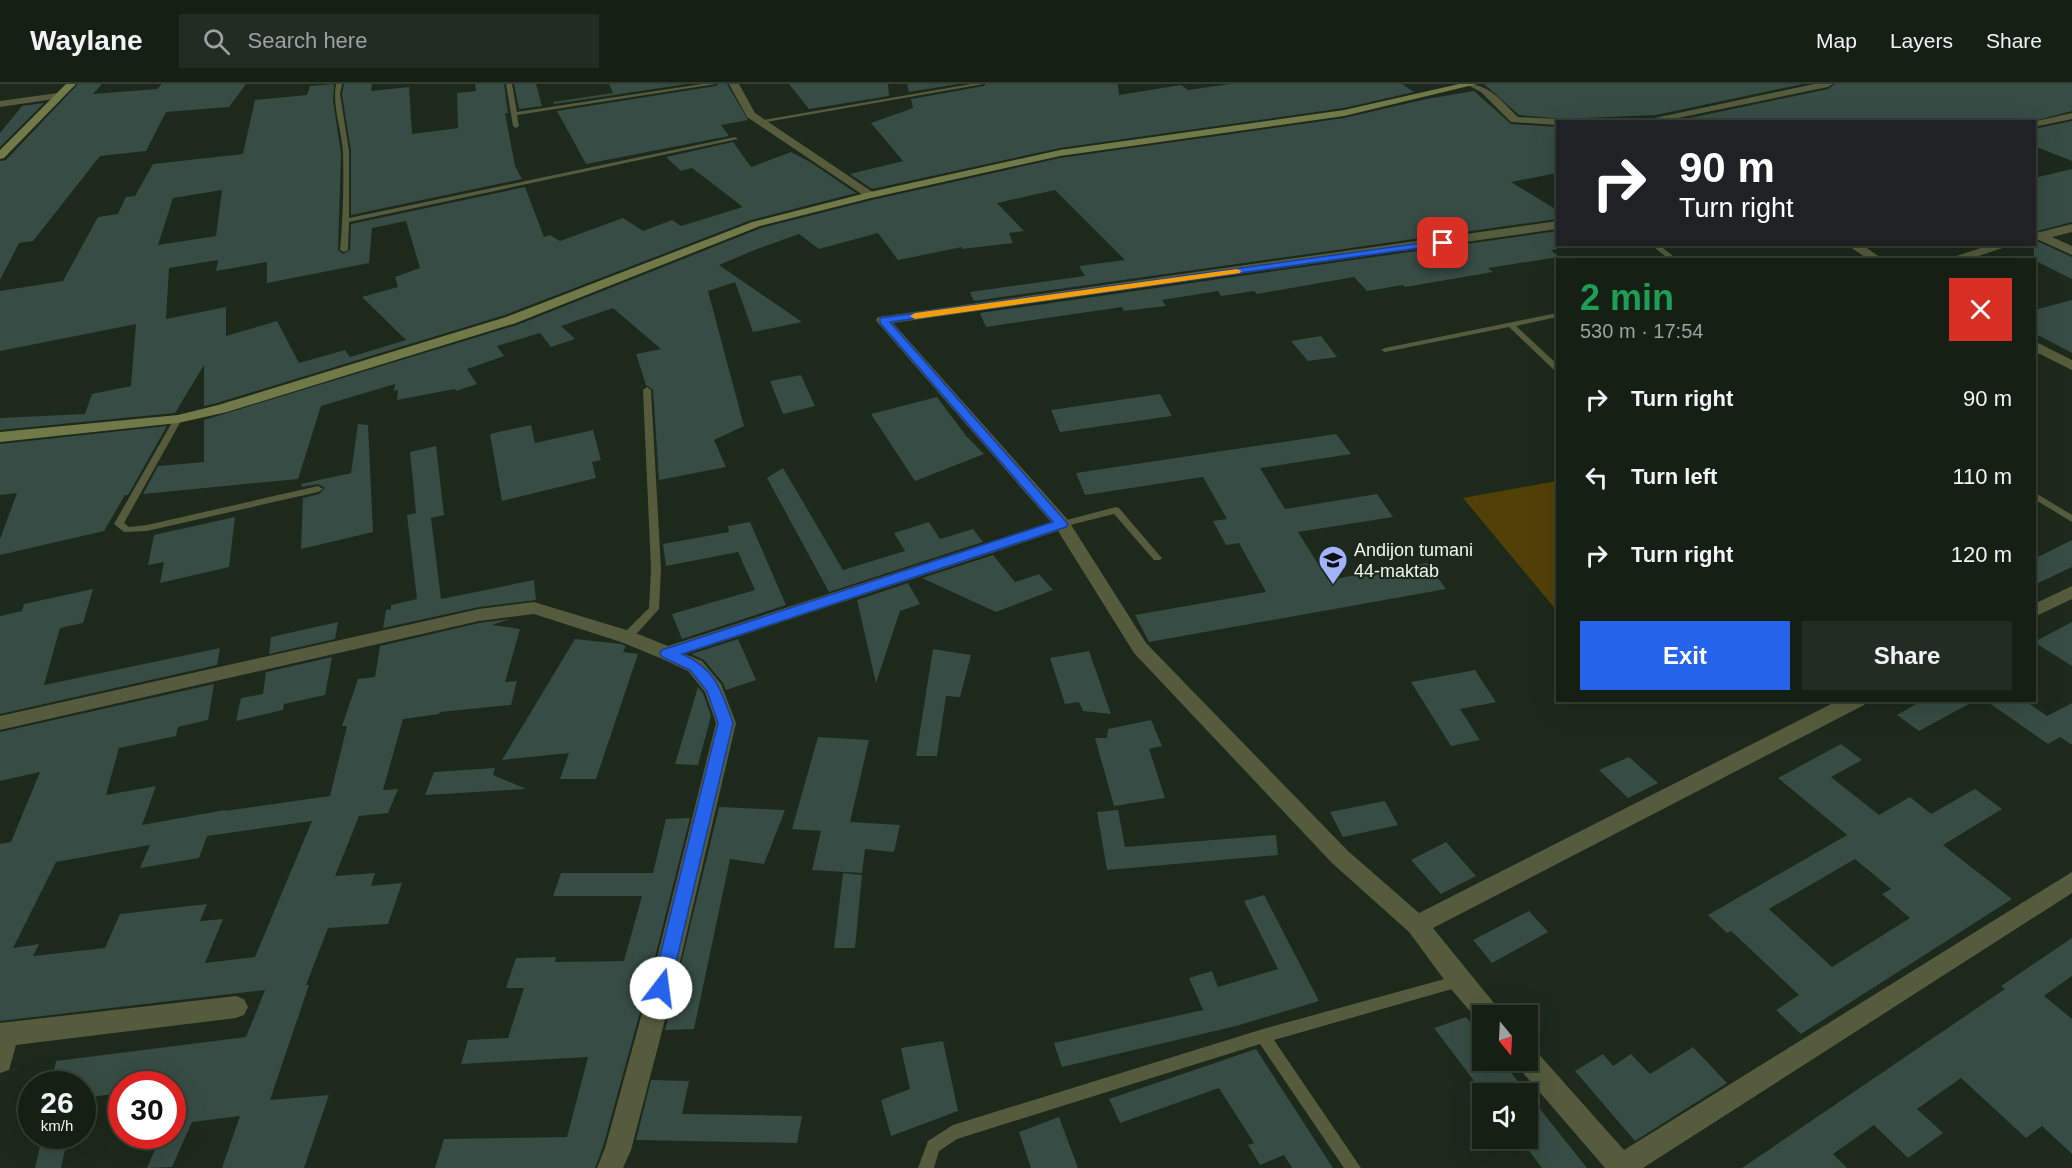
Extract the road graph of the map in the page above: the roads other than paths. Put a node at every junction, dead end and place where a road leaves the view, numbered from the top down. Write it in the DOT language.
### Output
graph roads {
  1 [pos="71,84"];
  2 [pos="339,84"];
  3 [pos="509,84"];
  4 [pos="712,84"];
  5 [pos="734,84"];
  6 [pos="981,84"];
  7 [pos="1471,84"];
  8 [pos="1828,84"];
  9 [pos="58,96"];
  10 [pos="0,104"];
  11 [pos="514,114"];
  12 [pos="2072,116"];
  13 [pos="1651,120"];
  14 [pos="760,121"];
  15 [pos="1556,122"];
  16 [pos="2036,124"];
  17 [pos="516,126"];
  18 [pos="735,139"];
  19 [pos="0,156"];
  20 [pos="870,195"];
  21 [pos="346,221"];
  22 [pos="1556,225"];
  23 [pos="2072,228"];
  24 [pos="2037,237"];
  25 [pos="1656,246"];
  26 [pos="1855,246"];
  27 [pos="2002,246"];
  28 [pos="344,250"];
  29 [pos="2072,251"];
  30 [pos="1672,258"];
  31 [pos="1875,258"];
  32 [pos="1957,258"];
  33 [pos="1556,315"];
  34 [pos="1511,325"];
  35 [pos="2036,346"];
  36 [pos="1385,350"];
  37 [pos="2072,366"];
  38 [pos="1556,367"];
  39 [pos="647,390"];
  40 [pos="178,419"];
  41 [pos="0,436"];
  42 [pos="318,489"];
  43 [pos="2036,496"];
  44 [pos="2072,519"];
  45 [pos="1062,524"];
  46 [pos="1157,558"];
  47 [pos="2072,592"];
  48 [pos="2036,610"];
  49 [pos="627,637"];
  50 [pos="667,653"];
  51 [pos="1853,702"];
  52 [pos="0,723"];
  53 [pos="2072,881"];
  54 [pos="1417,925"];
  55 [pos="1459,981"];
  56 [pos="1480,1005"];
  57 [pos="236,1006"];
  58 [pos="4,1034"];
  59 [pos="1263,1036"];
  60 [pos="0,1061"];
  61 [pos="1537,1071"];
  62 [pos="610,1168"];
  63 [pos="926,1168"];
  64 [pos="1353,1168"];
  65 [pos="1622,1168"];
  1 -- 9 [label="street"];
  2 -- 21 [label="lane"];
  3 -- 11 [label="lane"];
  4 -- 11 [label="lane"];
  5 -- 14 [label="street"];
  6 -- 14 [label="lane"];
  7 -- 15 [label="street"];
  7 -- 20 [label="street"];
  8 -- 13 [label="street"];
  9 -- 10 [label="street"];
  9 -- 19 [label="street"];
  11 -- 17 [label="lane"];
  12 -- 16 [label="street"];
  14 -- 20 [label="street"];
  18 -- 21 [label="lane"];
  20 -- 40 [label="street"];
  21 -- 28 [label="lane"];
  22 -- 45 [label="street"];
  23 -- 24 [label="street"];
  24 -- 29 [label="street"];
  25 -- 30 [label="lane"];
  26 -- 31 [label="street"];
  27 -- 32 [label="street"];
  33 -- 34 [label="lane"];
  34 -- 36 [label="lane"];
  34 -- 38 [label="lane"];
  35 -- 37 [label="street"];
  39 -- 49 [label="lane"];
  40 -- 41 [label="street"];
  40 -- 42 [label="lane"];
  43 -- 44 [label="lane"];
  45 -- 46 [label="lane"];
  45 -- 50 [label="street"];
  45 -- 54 [label="street"];
  47 -- 48 [label="street"];
  49 -- 50 [label="street"];
  49 -- 52 [label="street"];
  50 -- 62 [label="street"];
  51 -- 54 [label="street"];
  53 -- 65 [label="street"];
  54 -- 55 [label="street"];
  55 -- 56 [label="street"];
  55 -- 59 [label="lane"];
  57 -- 58 [label="street"];
  58 -- 60 [label="street"];
  59 -- 63 [label="lane"];
  59 -- 64 [label="lane"];
  61 -- 65 [label="street"];
}
